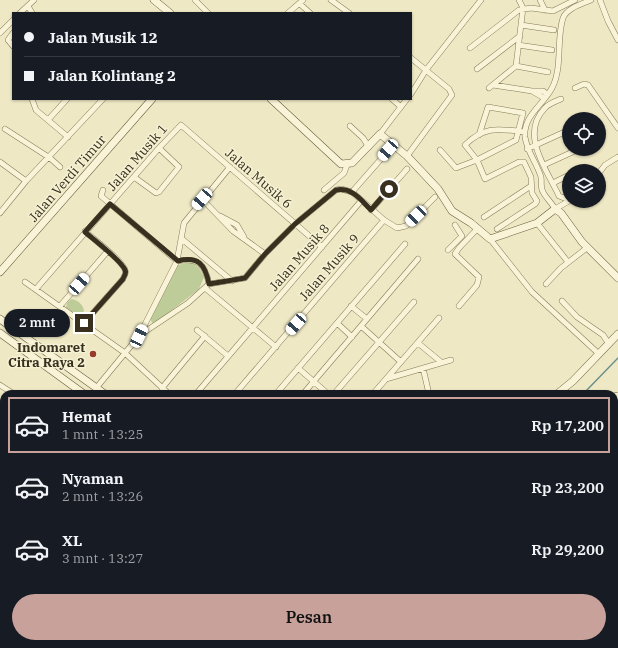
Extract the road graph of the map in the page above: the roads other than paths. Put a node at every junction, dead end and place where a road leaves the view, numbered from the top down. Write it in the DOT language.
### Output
graph roads {
  1 [pos="34,0"];
  2 [pos="154,0"];
  3 [pos="195,0"];
  4 [pos="331,0"];
  5 [pos="481,0"];
  6 [pos="519,0"];
  7 [pos="540,0"];
  8 [pos="575,0"];
  9 [pos="591,0"];
  10 [pos="600,0"];
  11 [pos="301,2"];
  12 [pos="28,6"];
  13 [pos="523,8"];
  14 [pos="545,10"];
  15 [pos="21,12"];
  16 [pos="31,12"];
  17 [pos="169,12"];
  18 [pos="207,12"];
  19 [pos="289,12"];
  20 [pos="309,12"];
  21 [pos="348,12"];
  22 [pos="12,21"];
  23 [pos="521,25"];
  24 [pos="554,30"];
  25 [pos="0,33"];
  26 [pos="12,34"];
  27 [pos="520,36"];
  28 [pos="618,40"];
  29 [pos="12,45"];
  30 [pos="518,45"];
  31 [pos="470,48"];
  32 [pos="552,50"];
  33 [pos="412,59"];
  34 [pos="516,66"];
  35 [pos="477,69"];
  36 [pos="426,70"];
  37 [pos="548,72"];
  38 [pos="575,88"];
  39 [pos="412,92"];
  40 [pos="545,96"];
  41 [pos="561,99"];
  42 [pos="32,100"];
  43 [pos="66,100"];
  44 [pos="102,100"];
  45 [pos="151,100"];
  46 [pos="272,100"];
  47 [pos="393,100"];
  48 [pos="406,100"];
  49 [pos="401,107"];
  50 [pos="48,120"];
  51 [pos="181,125"];
  52 [pos="350,126"];
  53 [pos="618,128"];
  54 [pos="6,129"];
  55 [pos="518,131"];
  56 [pos="525,132"];
  57 [pos="562,133"];
  58 [pos="380,134"];
  59 [pos="478,135"];
  60 [pos="68,137"];
  61 [pos="535,145"];
  62 [pos="368,147"];
  63 [pos="159,148"];
  64 [pos="527,149"];
  65 [pos="388,150"];
  66 [pos="440,150"];
  67 [pos="406,156"];
  68 [pos="564,156"];
  69 [pos="618,157"];
  70 [pos="50,158"];
  71 [pos="477,160"];
  72 [pos="2,164"];
  73 [pos="606,164"];
  74 [pos="347,165"];
  75 [pos="544,165"];
  76 [pos="60,167"];
  77 [pos="230,167"];
  78 [pos="407,169"];
  79 [pos="0,170"];
  80 [pos="134,178"];
  81 [pos="562,178"];
  82 [pos="26,181"];
  83 [pos="553,183"];
  84 [pos="531,186"];
  85 [pos="103,190"];
  86 [pos="324,190"];
  87 [pos="352,192"];
  88 [pos="435,197"];
  89 [pos="562,198"];
  90 [pos="202,199"];
  91 [pos="361,201"];
  92 [pos="110,204"];
  93 [pos="562,205"];
  94 [pos="555,209"];
  95 [pos="371,210"];
  96 [pos="0,213"];
  97 [pos="462,217"];
  98 [pos="484,217"];
  99 [pos="384,220"];
  100 [pos="536,223"];
  101 [pos="295,224"];
  102 [pos="478,228"];
  103 [pos="497,229"];
  104 [pos="85,232"];
  105 [pos="182,239"];
  106 [pos="490,239"];
  107 [pos="405,244"];
  108 [pos="322,247"];
  109 [pos="588,247"];
  110 [pos="448,250"];
  111 [pos="107,252"];
  112 [pos="265,254"];
  113 [pos="418,259"];
  114 [pos="178,261"];
  115 [pos="568,262"];
  116 [pos="0,272"];
  117 [pos="618,278"];
  118 [pos="232,280"];
  119 [pos="25,282"];
  120 [pos="546,284"];
  121 [pos="207,286"];
  122 [pos="36,289"];
  123 [pos="562,301"];
  124 [pos="414,302"];
  125 [pos="60,306"];
  126 [pos="351,306"];
  127 [pos="460,306"];
  128 [pos="438,318"];
  129 [pos="0,319"];
  130 [pos="367,320"];
  131 [pos="84,323"];
  132 [pos="337,323"];
  133 [pos="361,326"];
  134 [pos="252,327"];
  135 [pos="197,330"];
  136 [pos="0,333"];
  137 [pos="618,334"];
  138 [pos="139,336"];
  139 [pos="205,336"];
  140 [pos="352,337"];
  141 [pos="378,343"];
  142 [pos="418,343"];
  143 [pos="609,344"];
  144 [pos="276,347"];
  145 [pos="125,352"];
  146 [pos="599,354"];
  147 [pos="54,356"];
  148 [pos="228,356"];
  149 [pos="452,360"];
  150 [pos="401,362"];
  151 [pos="441,362"];
  152 [pos="47,368"];
  153 [pos="298,368"];
  154 [pos="422,368"];
  155 [pos="385,379"];
  156 [pos="314,382"];
  157 [pos="97,387"];
  158 [pos="162,388"];
  159 [pos="77,390"];
  160 [pos="100,390"];
  161 [pos="164,390"];
  162 [pos="199,390"];
  163 [pos="238,390"];
  164 [pos="279,390"];
  165 [pos="307,390"];
  166 [pos="323,390"];
  167 [pos="337,390"];
  168 [pos="377,390"];
  169 [pos="426,390"];
  170 [pos="561,390"];
  1 -- 12 [label="street"];
  2 -- 17 [label="street"];
  3 -- 18 [label="street"];
  4 -- 21 [label="street"];
  5 -- 36 [label="street"];
  6 -- 13 [label="street"];
  7 -- 14 [label="street"];
  8 -- 14 [label="street"];
  9 -- 40 [label="street"];
  10 -- 28 [label="street"];
  11 -- 19 [label="street"];
  11 -- 20 [label="street"];
  12 -- 15 [label="street"];
  12 -- 16 [label="street"];
  13 -- 14 [label="street"];
  13 -- 23 [label="street"];
  13 -- 31 [label="street"];
  22 -- 25 [label="street"];
  23 -- 24 [label="street"];
  23 -- 27 [label="street"];
  26 -- 29 [label="street"];
  27 -- 30 [label="street"];
  27 -- 35 [label="street"];
  30 -- 32 [label="street"];
  30 -- 34 [label="street"];
  33 -- 36 [label="street"];
  34 -- 37 [label="street"];
  34 -- 40 [label="street"];
  36 -- 39 [label="street"];
  36 -- 67 [label="street"];
  38 -- 53 [label="street"];
  40 -- 56 [label="street"];
  41 -- 61 [label="street"];
  42 -- 50 [label="street"];
  43 -- 50 [label="street"];
  44 -- 60 [label="street"];
  45 -- 116 [label="street, Jalan Verdi Timur"];
  46 -- 74 [label="street"];
  47 -- 49 [label="street"];
  48 -- 49 [label="street"];
  49 -- 58 [label="street"];
  50 -- 60 [label="street"];
  51 -- 63 [label="street, Jalan Musik 1"];
  51 -- 77 [label="street, Jalan Musik 6"];
  52 -- 62 [label="street"];
  54 -- 70 [label="street"];
  55 -- 56 [label="street"];
  55 -- 59 [label="street"];
  55 -- 59 [label="street"];
  55 -- 71 [label="street"];
  56 -- 64 [label="street"];
  57 -- 61 [label="street"];
  58 -- 62 [label="street"];
  58 -- 67 [label="street"];
  59 -- 71 [label="street"];
  60 -- 70 [label="street"];
  61 -- 64 [label="street"];
  61 -- 75 [label="street"];
  62 -- 74 [label="street"];
  63 -- 80 [label="street, Jalan Musik 1"];
  63 -- 80 [label="street"];
  64 -- 94 [label="street"];
  65 -- 87 [label="street"];
  66 -- 71 [label="street"];
  67 -- 97 [label="street"];
  68 -- 75 [label="street"];
  69 -- 73 [label="street"];
  70 -- 76 [label="street"];
  70 -- 82 [label="street"];
  71 -- 84 [label="street"];
  72 -- 79 [label="street"];
  72 -- 82 [label="street"];
  74 -- 86 [label="street"];
  75 -- 83 [label="street"];
  77 -- 90 [label="street"];
  77 -- 101 [label="street, Jalan Musik 6"];
  78 -- 95 [label="street"];
  80 -- 92 [label="street, Jalan Musik 1"];
  81 -- 83 [label="street"];
  82 -- 96 [label="street"];
  83 -- 89 [label="street"];
  84 -- 98 [label="street"];
  84 -- 103 [label="street"];
  85 -- 92 [label="street"];
  87 -- 91 [label="street"];
  87 -- 101 [label="street"];
  88 -- 99 [label="street"];
  90 -- 105 [label="street"];
  90 -- 112 [label="street"];
  91 -- 95 [label="street"];
  91 -- 108 [label="street, Jalan Musik 8"];
  92 -- 104 [label="street, Jalan Musik 1"];
  92 -- 114 [label="street"];
  93 -- 94 [label="street"];
  94 -- 100 [label="street"];
  94 -- 109 [label="street"];
  95 -- 99 [label="street"];
  97 -- 102 [label="street"];
  97 -- 110 [label="street"];
  99 -- 144 [label="street, Jalan Musik 9"];
  100 -- 106 [label="street"];
  100 -- 115 [label="street"];
  101 -- 108 [label="street, Jalan Musik 6"];
  101 -- 112 [label="street"];
  102 -- 106 [label="street"];
  102 -- 127 [label="street"];
  104 -- 111 [label="street"];
  104 -- 122 [label="street, Jalan Musik 1"];
  105 -- 114 [label="street"];
  105 -- 118 [label="street"];
  106 -- 146 [label="street"];
  107 -- 126 [label="street"];
  108 -- 134 [label="street, Jalan Musik 8"];
  109 -- 115 [label="street"];
  109 -- 117 [label="street"];
  111 -- 125 [label="street"];
  111 -- 131 [label="street"];
  112 -- 118 [label="street"];
  113 -- 130 [label="street"];
  114 -- 121 [label="street"];
  114 -- 138 [label="street"];
  115 -- 120 [label="street"];
  118 -- 121 [label="street"];
  119 -- 122 [label="street"];
  121 -- 134 [label="street"];
  121 -- 138 [label="street"];
  122 -- 125 [label="street"];
  123 -- 143 [label="street"];
  124 -- 141 [label="street"];
  125 -- 131 [label="street"];
  126 -- 130 [label="street"];
  126 -- 132 [label="street"];
  128 -- 142 [label="street"];
  129 -- 147 [label="street"];
  130 -- 133 [label="street"];
  131 -- 145 [label="street"];
  132 -- 140 [label="street"];
  132 -- 153 [label="street"];
  133 -- 140 [label="street"];
  133 -- 141 [label="street"];
  134 -- 144 [label="street"];
  134 -- 148 [label="street, Jalan Musik 8"];
  135 -- 139 [label="street"];
  136 -- 152 [label="street"];
  137 -- 143 [label="street"];
  138 -- 145 [label="street"];
  139 -- 148 [label="street"];
  139 -- 158 [label="street"];
  140 -- 156 [label="street"];
  141 -- 150 [label="street"];
  141 -- 167 [label="street"];
  142 -- 150 [label="street"];
  142 -- 151 [label="street"];
  143 -- 146 [label="street"];
  144 -- 163 [label="street, Jalan Musik 9"];
  145 -- 157 [label="street"];
  145 -- 158 [label="street"];
  146 -- 170 [label="street"];
  147 -- 152 [label="street"];
  147 -- 157 [label="street"];
  148 -- 162 [label="street, Jalan Musik 8"];
  149 -- 151 [label="street"];
  150 -- 155 [label="street"];
  151 -- 154 [label="street"];
  152 -- 159 [label="street"];
  153 -- 156 [label="street"];
  153 -- 164 [label="street"];
  154 -- 155 [label="street"];
  154 -- 169 [label="street"];
  155 -- 168 [label="street"];
  156 -- 165 [label="street"];
  156 -- 166 [label="street"];
  157 -- 160 [label="street"];
  158 -- 161 [label="street"];
}
